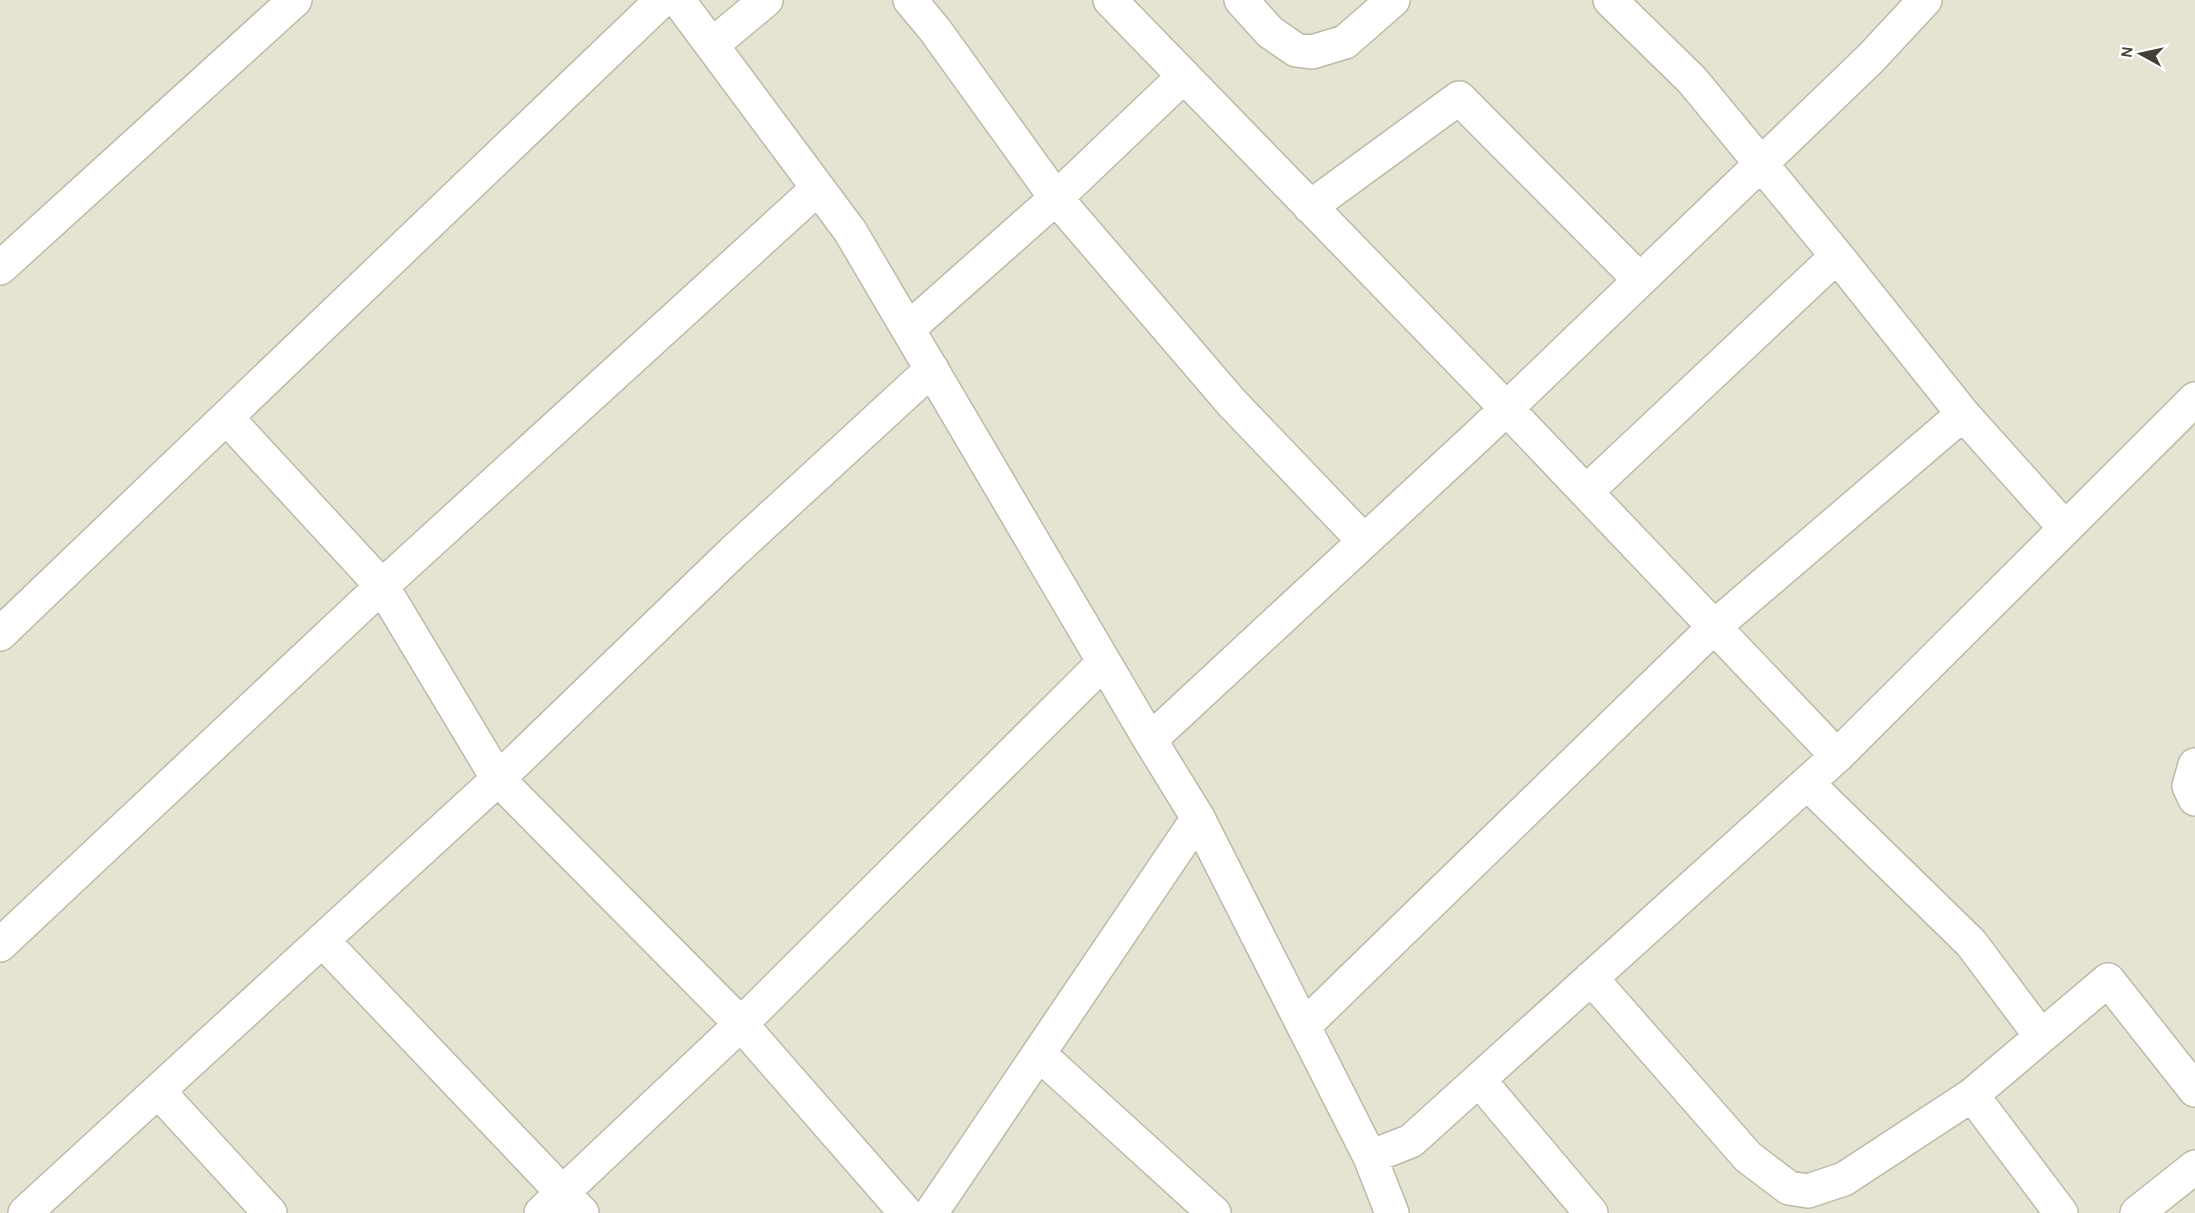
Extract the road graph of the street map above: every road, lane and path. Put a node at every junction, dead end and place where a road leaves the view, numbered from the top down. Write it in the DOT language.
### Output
graph roads {
  1 [pos="295,0"];
  2 [pos="662,0"];
  3 [pos="678,0"];
  4 [pos="766,0"];
  5 [pos="910,0"];
  6 [pos="1110,0"];
  7 [pos="1240,0"];
  8 [pos="1393,0"];
  9 [pos="1610,0"];
  10 [pos="1919,2"];
  11 [pos="713,47"];
  12 [pos="1184,76"];
  13 [pos="1761,163"];
  14 [pos="818,188"];
  15 [pos="1056,198"];
  16 [pos="1310,207"];
  17 [pos="1837,256"];
  18 [pos="0,268"];
  19 [pos="1640,280"];
  20 [pos="908,329"];
  21 [pos="932,369"];
  22 [pos="2195,399"];
  23 [pos="1507,409"];
  24 [pos="1963,414"];
  25 [pos="226,418"];
  26 [pos="1586,492"];
  27 [pos="2065,528"];
  28 [pos="1364,541"];
  29 [pos="382,586"];
  30 [pos="1714,627"];
  31 [pos="0,634"];
  32 [pos="1104,662"];
  33 [pos="1150,740"];
  34 [pos="1837,756"];
  35 [pos="2195,765"];
  36 [pos="498,779"];
  37 [pos="1807,783"];
  38 [pos="2195,799"];
  39 [pos="1198,818"];
  40 [pos="321,940"];
  41 [pos="0,945"];
  42 [pos="1591,978"];
  43 [pos="741,1024"];
  44 [pos="1304,1026"];
  45 [pos="2040,1035"];
  46 [pos="1039,1054"];
  47 [pos="1479,1080"];
  48 [pos="158,1090"];
  49 [pos="2195,1090"];
  50 [pos="1972,1095"];
  51 [pos="1370,1157"];
  52 [pos="2195,1167"];
  53 [pos="562,1206"];
  54 [pos="25,1213"];
  55 [pos="270,1213"];
  56 [pos="906,1213"];
  57 [pos="931,1213"];
  58 [pos="1214,1213"];
  59 [pos="1392,1213"];
  60 [pos="1591,1213"];
  61 [pos="2061,1213"];
  62 [pos="2137,1213"];
  1 -- 18 [label="street"];
  2 -- 25 [label="street"];
  3 -- 11 [label="street"];
  4 -- 11 [label="street"];
  5 -- 15 [label="street"];
  6 -- 12 [label="street"];
  7 -- 8 [label="street"];
  9 -- 13 [label="street"];
  10 -- 13 [label="street"];
  11 -- 14 [label="street"];
  12 -- 15 [label="street"];
  12 -- 16 [label="street"];
  13 -- 17 [label="street"];
  13 -- 19 [label="street"];
  14 -- 20 [label="street"];
  14 -- 29 [label="street"];
  15 -- 20 [label="street"];
  15 -- 28 [label="street"];
  16 -- 19 [label="street"];
  16 -- 23 [label="street"];
  17 -- 24 [label="street"];
  17 -- 26 [label="street"];
  19 -- 23 [label="street"];
  20 -- 21 [label="street"];
  21 -- 32 [label="street"];
  21 -- 36 [label="street"];
  22 -- 27 [label="street"];
  23 -- 26 [label="street"];
  23 -- 28 [label="street"];
  24 -- 27 [label="street"];
  24 -- 30 [label="street"];
  25 -- 29 [label="street"];
  25 -- 31 [label="street"];
  26 -- 30 [label="street"];
  27 -- 34 [label="street"];
  28 -- 33 [label="street"];
  29 -- 36 [label="street"];
  29 -- 41 [label="street"];
  30 -- 34 [label="street"];
  30 -- 44 [label="street"];
  32 -- 33 [label="street"];
  32 -- 43 [label="street"];
  33 -- 39 [label="street"];
  34 -- 37 [label="street"];
  35 -- 38 [label="street"];
  36 -- 40 [label="street"];
  36 -- 43 [label="street"];
  37 -- 42 [label="street"];
  37 -- 45 [label="street"];
  39 -- 44 [label="street"];
  39 -- 46 [label="street"];
  40 -- 48 [label="street"];
  40 -- 53 [label="street"];
  42 -- 47 [label="street"];
  42 -- 50 [label="street"];
  43 -- 53 [label="street"];
  43 -- 56 [label="street"];
  44 -- 51 [label="street"];
  45 -- 49 [label="street"];
  45 -- 50 [label="street"];
  46 -- 57 [label="street"];
  46 -- 58 [label="street"];
  47 -- 51 [label="street"];
  47 -- 60 [label="street"];
  48 -- 54 [label="street"];
  48 -- 55 [label="street"];
  50 -- 61 [label="street"];
  51 -- 59 [label="street"];
  52 -- 62 [label="street"];
}
